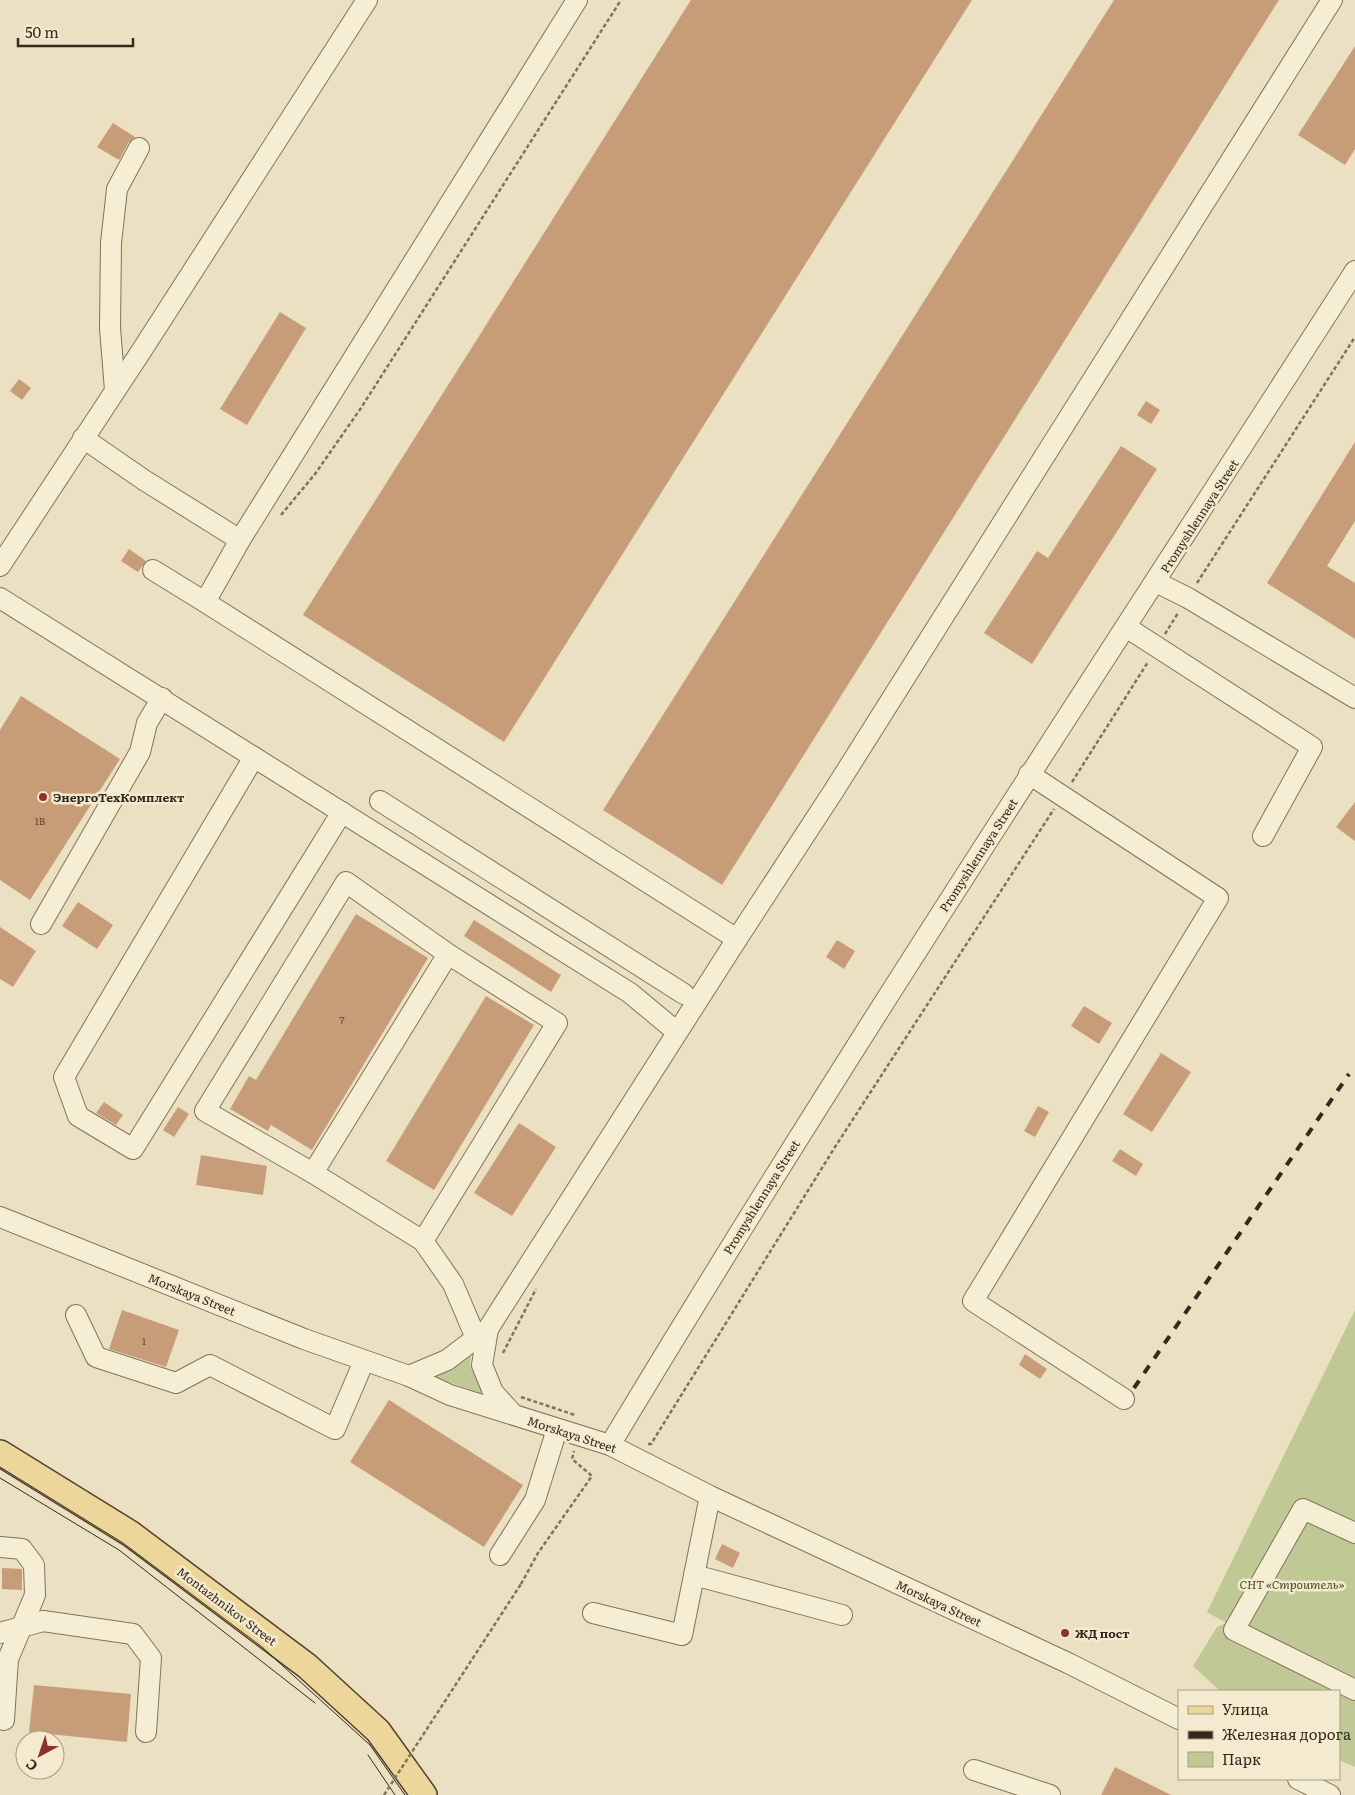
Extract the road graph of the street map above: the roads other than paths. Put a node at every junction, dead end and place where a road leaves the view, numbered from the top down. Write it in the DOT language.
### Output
graph roads {
  1 [pos="367,0"];
  2 [pos="577,0"];
  3 [pos="1332,0"];
  4 [pos="138,148"];
  5 [pos="1355,271"];
  6 [pos="115,390"];
  7 [pos="82,438"];
  8 [pos="240,540"];
  9 [pos="0,566"];
  10 [pos="154,570"];
  11 [pos="1156,582"];
  12 [pos="0,598"];
  13 [pos="205,602"];
  14 [pos="1126,627"];
  15 [pos="162,698"];
  16 [pos="1355,698"];
  17 [pos="254,757"];
  18 [pos="1030,774"];
  19 [pos="380,801"];
  20 [pos="342,812"];
  21 [pos="1264,836"];
  22 [pos="491,871"];
  23 [pos="476,896"];
  24 [pos="41,924"];
  25 [pos="737,939"];
  26 [pos="448,954"];
  27 [pos="684,994"];
  28 [pos="677,1032"];
  29 [pos="313,1173"];
  30 [pos="0,1217"];
  31 [pos="423,1241"];
  32 [pos="76,1315"];
  33 [pos="482,1334"];
  34 [pos="364,1360"];
  35 [pos="409,1376"];
  36 [pos="1124,1399"];
  37 [pos="514,1415"];
  38 [pos="557,1429"];
  39 [pos="610,1445"];
  40 [pos="0,1452"];
  41 [pos="710,1496"];
  42 [pos="1355,1533"];
  43 [pos="1,1547"];
  44 [pos="500,1555"];
  45 [pos="694,1575"];
  46 [pos="593,1613"];
  47 [pos="842,1615"];
  48 [pos="22,1627"];
  49 [pos="0,1634"];
  50 [pos="1355,1690"];
  51 [pos="1178,1719"];
  52 [pos="4,1720"];
  53 [pos="146,1732"];
  54 [pos="974,1770"];
  55 [pos="1300,1780"];
  56 [pos="424,1795"];
  57 [pos="1050,1795"];
  58 [pos="1330,1795"];
  1 -- 6 [label="street"];
  2 -- 8 [label="street"];
  3 -- 25 [label="street"];
  4 -- 6 [label="street"];
  5 -- 11 [label="street, Promyshlennaya Street"];
  6 -- 7 [label="street"];
  7 -- 8 [label="street"];
  7 -- 9 [label="street"];
  8 -- 13 [label="street"];
  10 -- 13 [label="street"];
  11 -- 14 [label="street, Promyshlennaya Street"];
  11 -- 16 [label="street"];
  12 -- 15 [label="street"];
  13 -- 25 [label="street"];
  14 -- 18 [label="street, Promyshlennaya Street"];
  14 -- 21 [label="street"];
  15 -- 17 [label="street"];
  15 -- 24 [label="street"];
  17 -- 20 [label="street"];
  17 -- 20 [label="street"];
  18 -- 36 [label="street"];
  18 -- 39 [label="street, Promyshlennaya Street"];
  19 -- 22 [label="street"];
  20 -- 23 [label="street"];
  22 -- 23 [label="street"];
  22 -- 27 [label="street"];
  23 -- 28 [label="street"];
  25 -- 28 [label="street"];
  26 -- 29 [label="street"];
  26 -- 29 [label="street"];
  26 -- 31 [label="street"];
  28 -- 33 [label="street"];
  29 -- 31 [label="street"];
  30 -- 34 [label="street, Morskaya Street"];
  31 -- 33 [label="street"];
  32 -- 34 [label="street"];
  33 -- 35 [label="street"];
  33 -- 37 [label="street"];
  34 -- 35 [label="street, Morskaya Street"];
  35 -- 37 [label="street, Morskaya Street"];
  37 -- 38 [label="street, Morskaya Street"];
  38 -- 39 [label="street, Morskaya Street"];
  38 -- 44 [label="street"];
  39 -- 41 [label="street, Morskaya Street"];
  40 -- 56 [label="main road, Montazhnikov Street"];
  41 -- 45 [label="street"];
  41 -- 51 [label="street, Morskaya Street"];
  42 -- 50 [label="street"];
  43 -- 48 [label="street"];
  45 -- 46 [label="street"];
  45 -- 47 [label="street"];
  48 -- 49 [label="street"];
  48 -- 52 [label="street"];
  48 -- 53 [label="street"];
  54 -- 57 [label="street"];
  55 -- 58 [label="street"];
}
